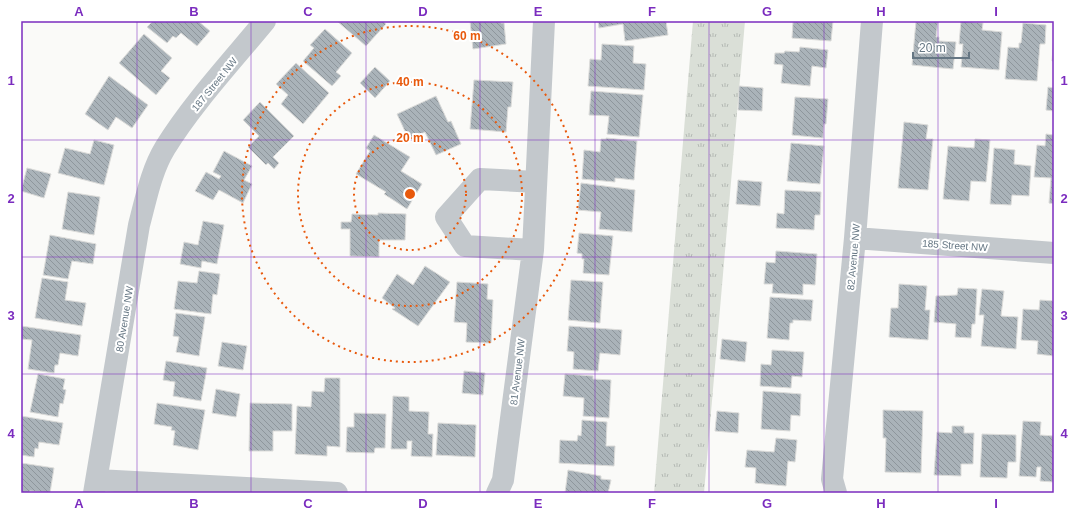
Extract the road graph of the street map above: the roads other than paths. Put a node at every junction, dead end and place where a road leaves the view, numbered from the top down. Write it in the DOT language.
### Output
graph roads {
  1 [pos="265,21"];
  2 [pos="544,21"];
  3 [pos="872,21"];
  4 [pos="164,149"];
  5 [pos="536,182"];
  6 [pos="855,238"];
  7 [pos="533,250"];
  8 [pos="1054,253"];
  9 [pos="96,486"];
  10 [pos="337,493"];
  11 [pos="497,493"];
  12 [pos="836,493"];
  1 -- 4 [label="street, 187 Street NW"];
  2 -- 5 [label="street, 81 Avenue NW"];
  3 -- 6 [label="street, 82 Avenue NW"];
  4 -- 9 [label="street, 80 Avenue NW"];
  5 -- 7 [label="street, 81 Avenue NW"];
  5 -- 7 [label="street"];
  6 -- 8 [label="street, 185 Street NW"];
  6 -- 12 [label="street, 82 Avenue NW"];
  7 -- 11 [label="street, 81 Avenue NW"];
  9 -- 10 [label="street"];
}
